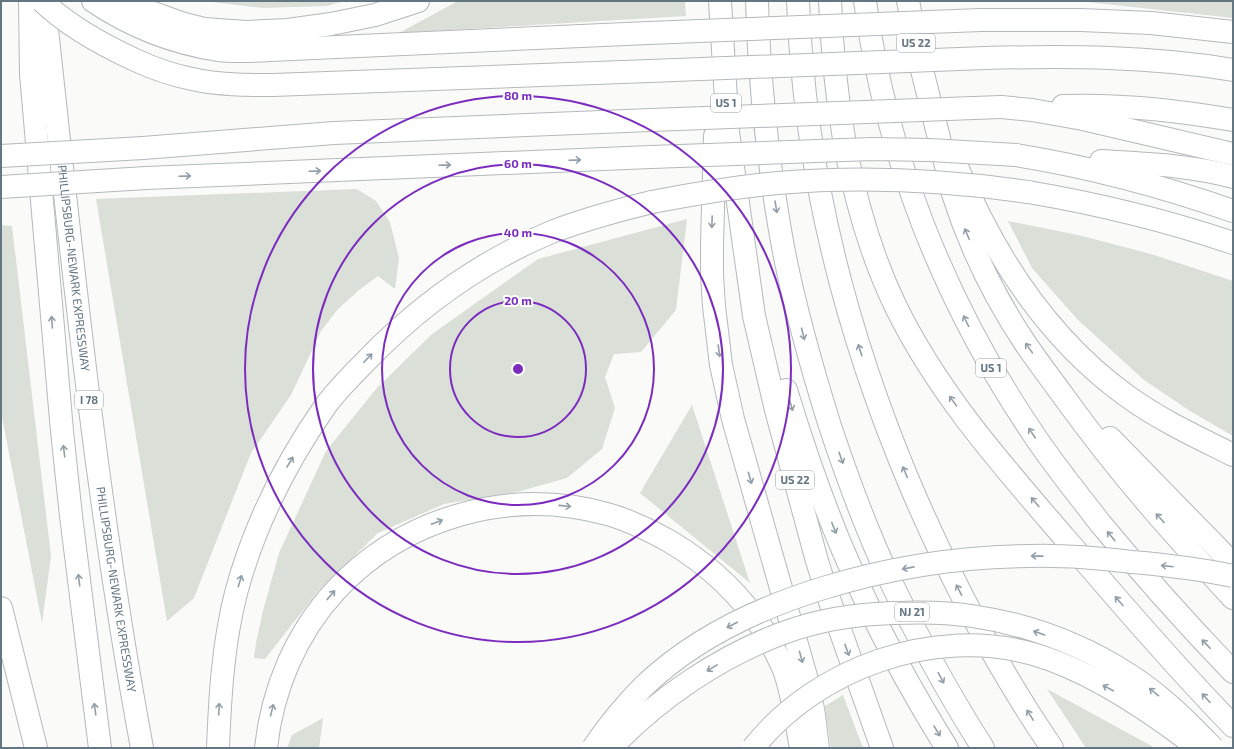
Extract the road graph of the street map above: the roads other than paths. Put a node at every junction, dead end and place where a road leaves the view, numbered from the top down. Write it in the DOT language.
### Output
graph roads {
  1 [pos="30,1"];
  2 [pos="43,1"];
  3 [pos="93,1"];
  4 [pos="418,1"];
  5 [pos="720,1"];
  6 [pos="757,1"];
  7 [pos="798,1"];
  8 [pos="830,1"];
  9 [pos="865,1"];
  10 [pos="908,1"];
  11 [pos="130,10"];
  12 [pos="1233,32"];
  13 [pos="1233,70"];
  14 [pos="926,84"];
  15 [pos="1001,107"];
  16 [pos="1233,120"];
  17 [pos="1233,154"];
  18 [pos="1016,155"];
  19 [pos="1,156"];
  20 [pos="1233,177"];
  21 [pos="1,187"];
  22 [pos="738,205"];
  23 [pos="1233,211"];
  24 [pos="1233,243"];
  25 [pos="1046,373"];
  26 [pos="1233,455"];
  27 [pos="1233,564"];
  28 [pos="1233,576"];
  29 [pos="1233,598"];
  30 [pos="1,608"];
  31 [pos="1233,672"];
  32 [pos="1233,726"];
  33 [pos="36,748"];
  34 [pos="100,748"];
  35 [pos="142,748"];
  36 [pos="218,748"];
  37 [pos="266,748"];
  38 [pos="593,748"];
  39 [pos="611,748"];
  40 [pos="753,748"];
  41 [pos="801,748"];
  42 [pos="818,748"];
  43 [pos="882,748"];
  44 [pos="947,748"];
  45 [pos="983,748"];
  46 [pos="1052,748"];
  47 [pos="1199,748"];
  48 [pos="1213,748"];
  34 -- 1 [label="highway, one-way"];
  2 -- 13 [label="highway, bridge"];
  2 -- 35 [label="highway, PHILLIPSBURG-NEWARK EXPRESSWAY / I 78"];
  3 -- 11 [label="highway"];
  4 -- 11 [label="highway"];
  5 -- 22 [label="highway, US 1"];
  5 -- 42 [label="highway, one-way"];
  6 -- 45 [label="highway, one-way"];
  46 -- 7 [label="highway, one-way"];
  32 -- 8 [label="highway, one-way"];
  31 -- 9 [label="highway, US 1, one-way"];
  10 -- 14 [label="highway, US 22"];
  11 -- 12 [label="highway, bridge"];
  25 -- 14 [label="highway, one-way"];
  14 -- 26 [label="highway, US 22"];
  15 -- 16 [label="highway"];
  15 -- 17 [label="highway"];
  15 -- 19 [label="highway, bridge"];
  18 -- 20 [label="highway"];
  21 -- 18 [label="highway, one-way, bridge"];
  18 -- 23 [label="highway"];
  22 -- 43 [label="highway, US 22, one-way"];
  22 -- 44 [label="highway, US 1, one-way"];
  36 -- 24 [label="highway, one-way, bridge"];
  25 -- 27 [label="highway"];
  29 -- 25 [label="highway, one-way"];
  28 -- 38 [label="highway, one-way, bridge"];
  30 -- 33 [label="highway"];
  37 -- 41 [label="highway, one-way"];
  48 -- 39 [label="highway, NJ 21, one-way, bridge"];
  47 -- 40 [label="highway, one-way, bridge"];
}
